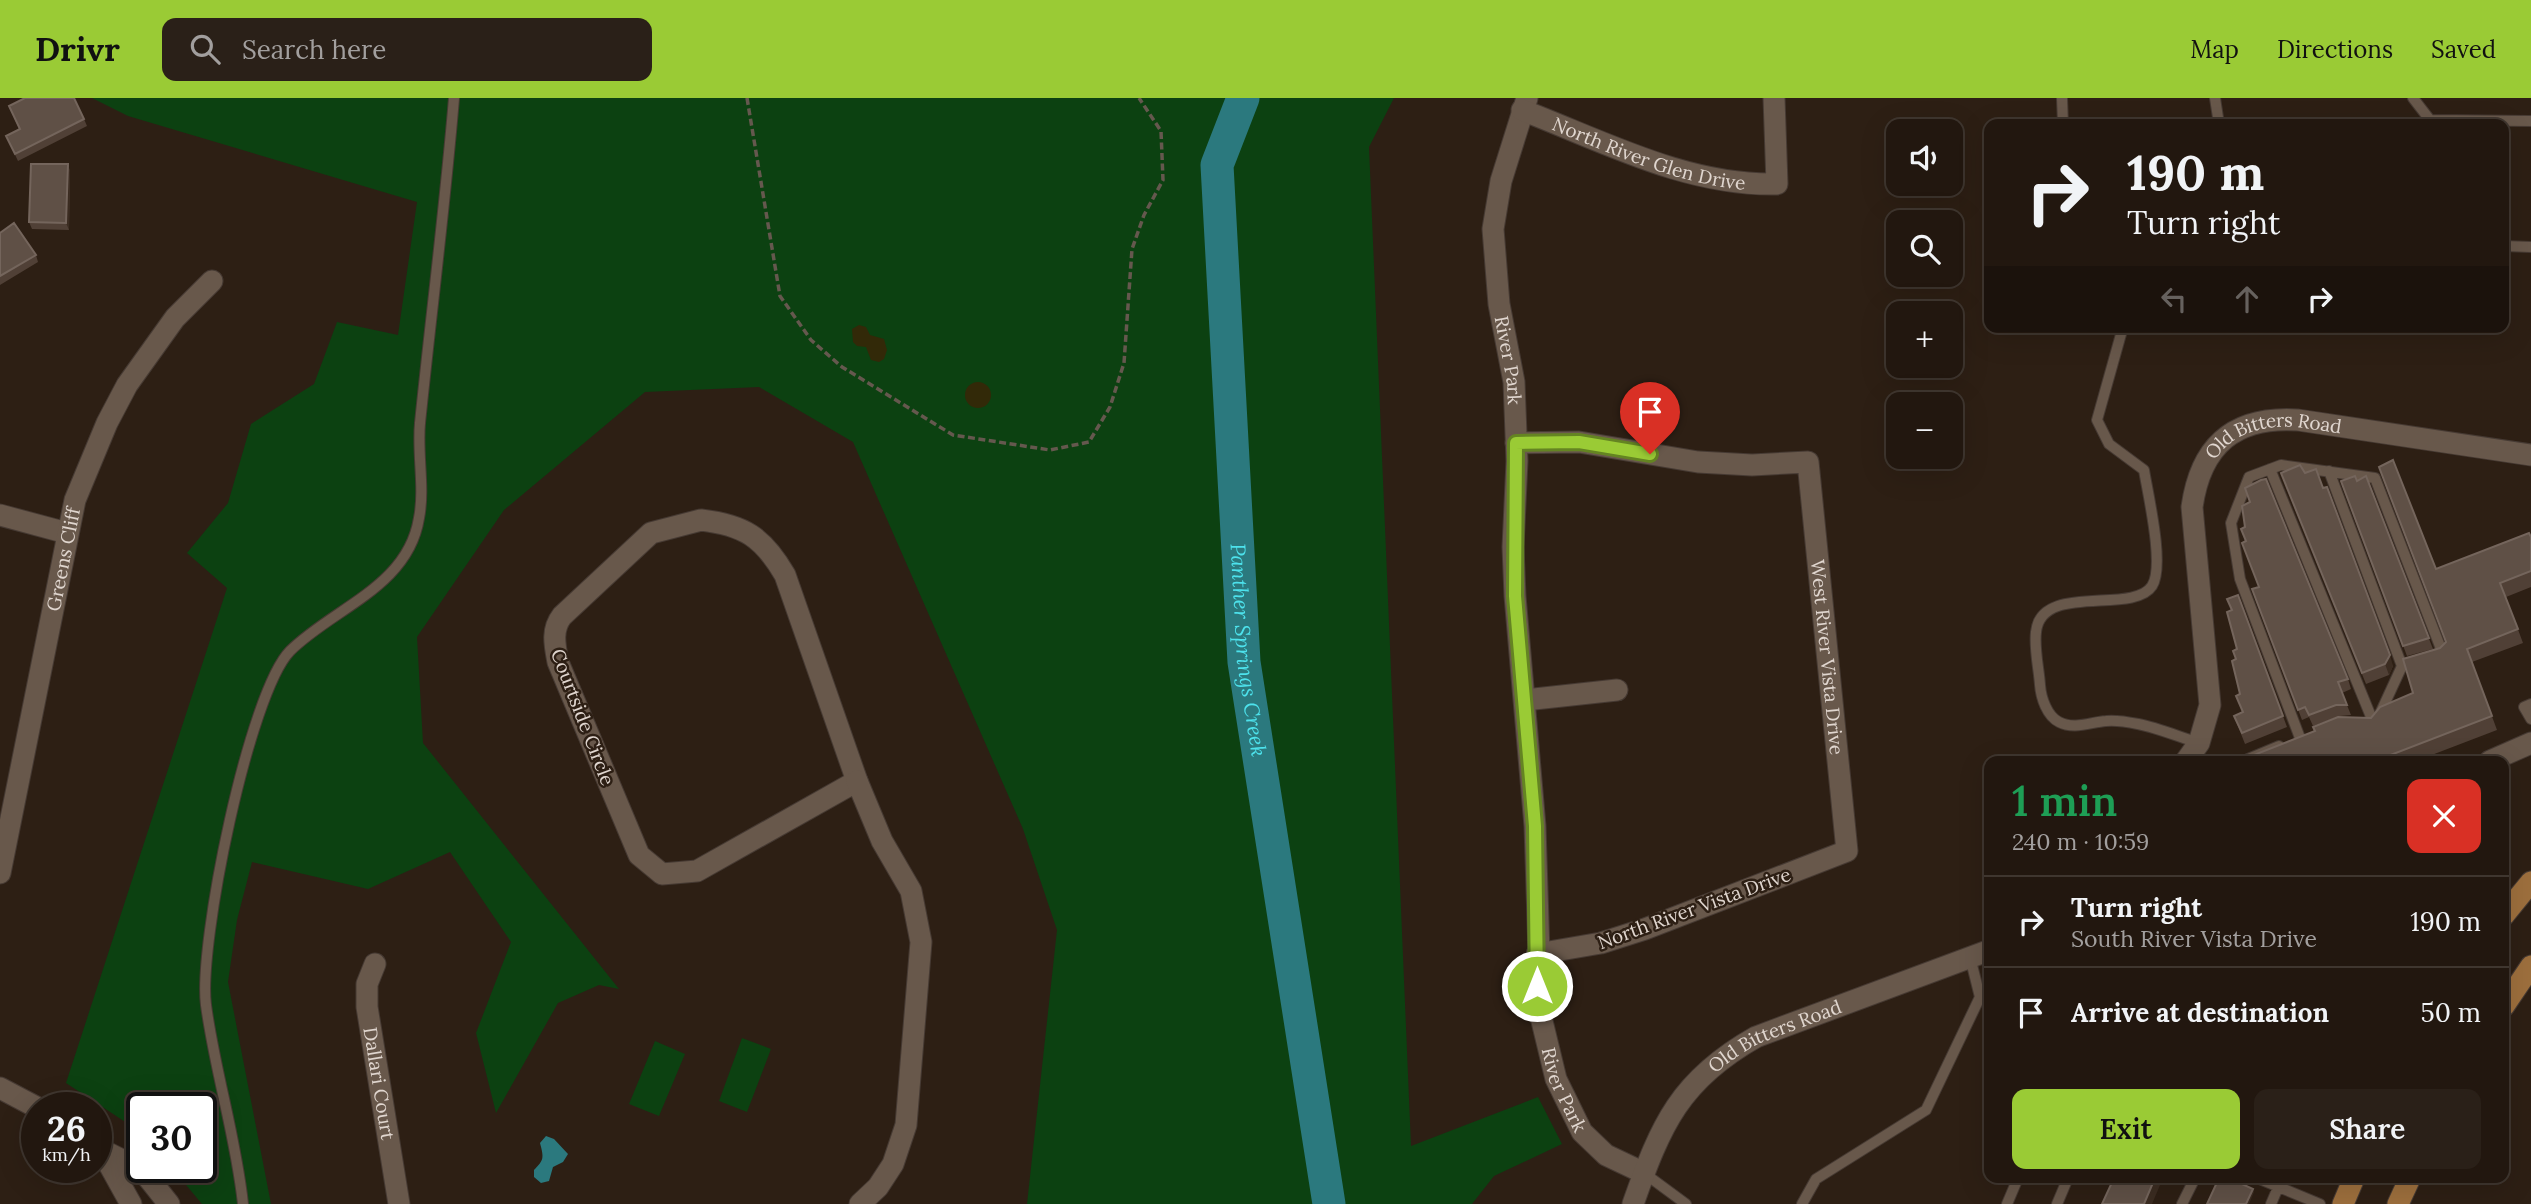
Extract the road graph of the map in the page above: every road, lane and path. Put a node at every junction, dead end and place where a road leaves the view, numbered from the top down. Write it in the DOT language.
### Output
graph roads {
  1 [pos="454,98"];
  2 [pos="747,98"];
  3 [pos="1139,98"];
  4 [pos="1774,98"];
  5 [pos="2062,98"];
  6 [pos="2215,98"];
  7 [pos="2413,98"];
  8 [pos="1525,104"];
  9 [pos="2063,119"];
  10 [pos="2218,119"];
  11 [pos="2429,119"];
  12 [pos="2509,121"];
  13 [pos="2531,121"];
  14 [pos="2509,246"];
  15 [pos="2531,247"];
  16 [pos="212,281"];
  17 [pos="2121,333"];
  18 [pos="1516,443"];
  19 [pos="2531,455"];
  20 [pos="2270,469"];
  21 [pos="2329,471"];
  22 [pos="0,515"];
  23 [pos="67,533"];
  24 [pos="2402,666"];
  25 [pos="1616,690"];
  26 [pos="1525,700"];
  27 [pos="2531,704"];
  28 [pos="2531,719"];
  29 [pos="2199,743"];
  30 [pos="2531,743"];
  31 [pos="2190,756"];
  32 [pos="2253,756"];
  33 [pos="2501,756"];
  34 [pos="857,781"];
  35 [pos="8,794"];
  36 [pos="1847,851"];
  37 [pos="0,873"];
  38 [pos="2531,882"];
  39 [pos="2509,909"];
  40 [pos="1980,953"];
  41 [pos="1537,954"];
  42 [pos="375,964"];
  43 [pos="2531,966"];
  44 [pos="2509,999"];
  45 [pos="0,1088"];
  46 [pos="21,1099"];
  47 [pos="112,1156"];
  48 [pos="112,1172"];
  49 [pos="1644,1172"];
  50 [pos="2016,1183"];
  51 [pos="2066,1183"];
  52 [pos="2192,1183"];
  53 [pos="2279,1183"];
  54 [pos="2281,1183"];
  55 [pos="2352,1183"];
  56 [pos="2408,1183"];
  57 [pos="131,1204"];
  58 [pos="169,1204"];
  59 [pos="243,1204"];
  60 [pos="399,1204"];
  61 [pos="860,1204"];
  62 [pos="1633,1204"];
  63 [pos="1686,1204"];
  64 [pos="1802,1204"];
  65 [pos="2007,1204"];
  66 [pos="2057,1204"];
  67 [pos="2182,1204"];
  68 [pos="2271,1204"];
  69 [pos="2320,1204"];
  70 [pos="2343,1204"];
  71 [pos="2398,1204"];
  1 -- 59 [label="lane"];
  2 -- 3 [label="path"];
  4 -- 8 [label="street, North River Glen Drive"];
  5 -- 9 [label="lane"];
  6 -- 10 [label="lane"];
  7 -- 11 [label="lane"];
  8 -- 18 [label="street, River Park"];
  12 -- 13 [label="lane"];
  14 -- 15 [label="lane"];
  16 -- 23 [label="street, Greens Cliff"];
  17 -- 29 [label="lane"];
  18 -- 26 [label="street, River Park"];
  18 -- 36 [label="street, West River Vista Drive"];
  19 -- 29 [label="street, Old Bitters Road"];
  20 -- 21 [label="lane"];
  20 -- 24 [label="lane"];
  20 -- 32 [label="lane"];
  21 -- 24 [label="lane"];
  21 -- 24 [label="lane"];
  22 -- 23 [label="street"];
  23 -- 35 [label="street, Greens Cliff"];
  25 -- 26 [label="street"];
  26 -- 41 [label="street, River Park"];
  27 -- 28 [label="lane"];
  29 -- 31 [label="street, Old Bitters Road"];
  30 -- 33 [label="street"];
  34 -- 34 [label="street, Courtside Circle"];
  34 -- 61 [label="street, Courtside Circle"];
  35 -- 37 [label="street, Greens Cliff"];
  36 -- 41 [label="street, North River Vista Drive"];
  38 -- 39 [label="main road"];
  40 -- 49 [label="street, Old Bitters Road"];
  40 -- 64 [label="lane"];
  41 -- 49 [label="street, River Park"];
  42 -- 60 [label="street, Dallari Court"];
  43 -- 44 [label="main road"];
  45 -- 46 [label="street"];
  47 -- 58 [label="street"];
  48 -- 57 [label="street"];
  49 -- 62 [label="street, Old Bitters Road"];
  49 -- 63 [label="lane"];
  50 -- 65 [label="lane"];
  51 -- 66 [label="lane"];
  52 -- 67 [label="lane"];
  53 -- 68 [label="lane"];
  54 -- 69 [label="lane"];
  55 -- 70 [label="main road"];
  56 -- 71 [label="main road"];
}
